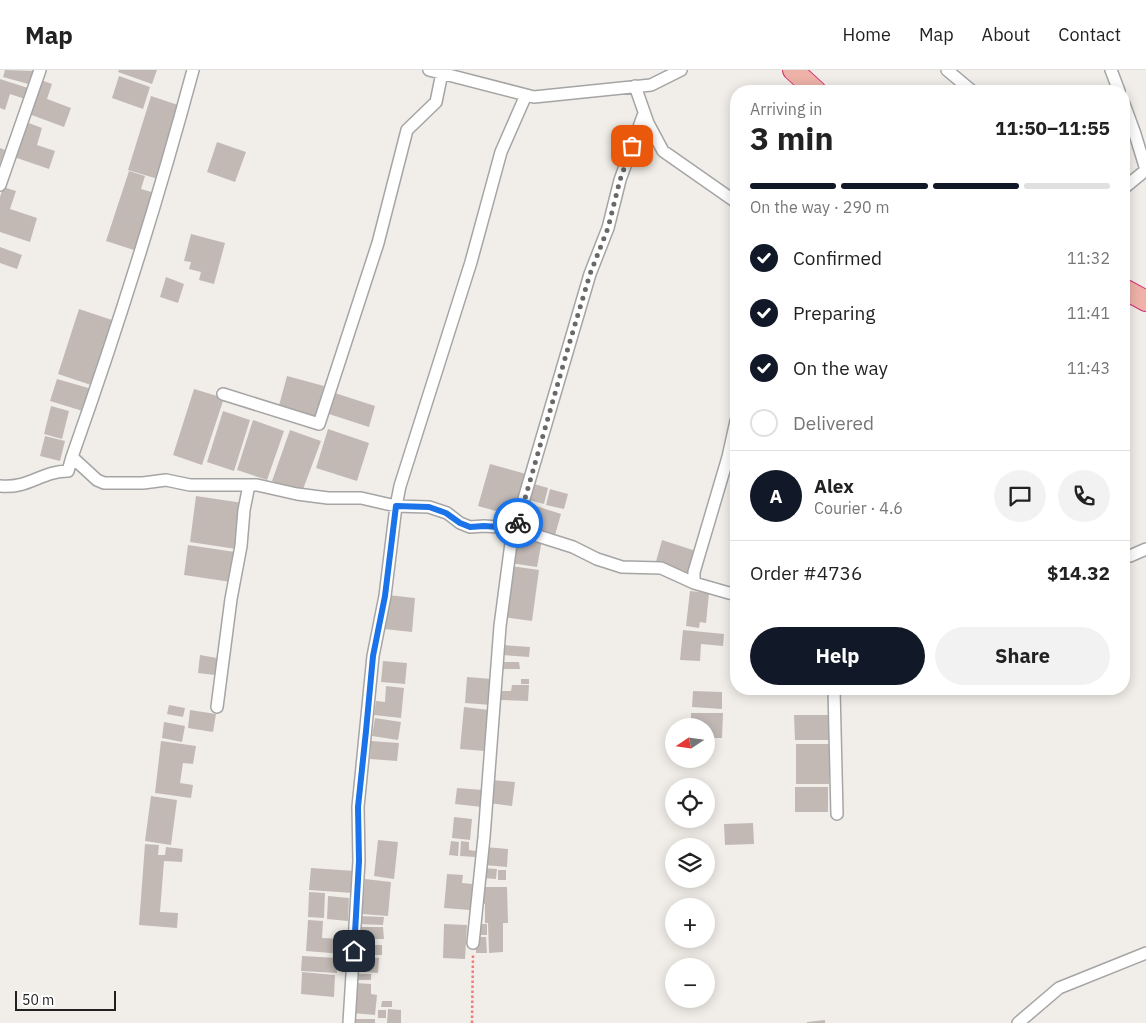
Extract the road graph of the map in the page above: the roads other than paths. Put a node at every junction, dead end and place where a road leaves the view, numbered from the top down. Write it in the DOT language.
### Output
graph roads {
  1 [pos="40,70"];
  2 [pos="192,70"];
  3 [pos="429,70"];
  4 [pos="681,70"];
  5 [pos="793,70"];
  6 [pos="947,70"];
  7 [pos="1111,70"];
  8 [pos="442,73"];
  9 [pos="809,85"];
  10 [pos="965,85"];
  11 [pos="1117,85"];
  12 [pos="635,86"];
  13 [pos="526,95"];
  14 [pos="644,113"];
  15 [pos="1130,120"];
  16 [pos="1130,183"];
  17 [pos="0,185"];
  18 [pos="730,198"];
  19 [pos="1130,292"];
  20 [pos="1146,301"];
  21 [pos="223,394"];
  22 [pos="730,448"];
  23 [pos="72,457"];
  24 [pos="250,485"];
  25 [pos="0,486"];
  26 [pos="396,506"];
  27 [pos="513,528"];
  28 [pos="1146,549"];
  29 [pos="1130,556"];
  30 [pos="694,583"];
  31 [pos="730,593"];
  32 [pos="834,695"];
  33 [pos="217,707"];
  34 [pos="838,814"];
  35 [pos="473,943"];
  36 [pos="1146,952"];
  37 [pos="349,1023"];
  38 [pos="1018,1023"];
  1 -- 17 [label="street"];
  2 -- 23 [label="street"];
  3 -- 8 [label="street"];
  4 -- 12 [label="street"];
  5 -- 9 [label="highway"];
  6 -- 10 [label="street"];
  7 -- 11 [label="street"];
  8 -- 13 [label="street"];
  8 -- 21 [label="street"];
  12 -- 13 [label="street"];
  12 -- 14 [label="street"];
  13 -- 26 [label="street"];
  14 -- 18 [label="street"];
  14 -- 27 [label="street"];
  15 -- 16 [label="street"];
  19 -- 20 [label="highway"];
  22 -- 30 [label="street"];
  23 -- 24 [label="street"];
  23 -- 25 [label="street"];
  24 -- 26 [label="street"];
  24 -- 33 [label="street"];
  26 -- 27 [label="street"];
  26 -- 37 [label="street"];
  27 -- 30 [label="street"];
  27 -- 35 [label="street"];
  28 -- 29 [label="street"];
  30 -- 31 [label="street"];
  32 -- 34 [label="street"];
  36 -- 38 [label="street"];
}
